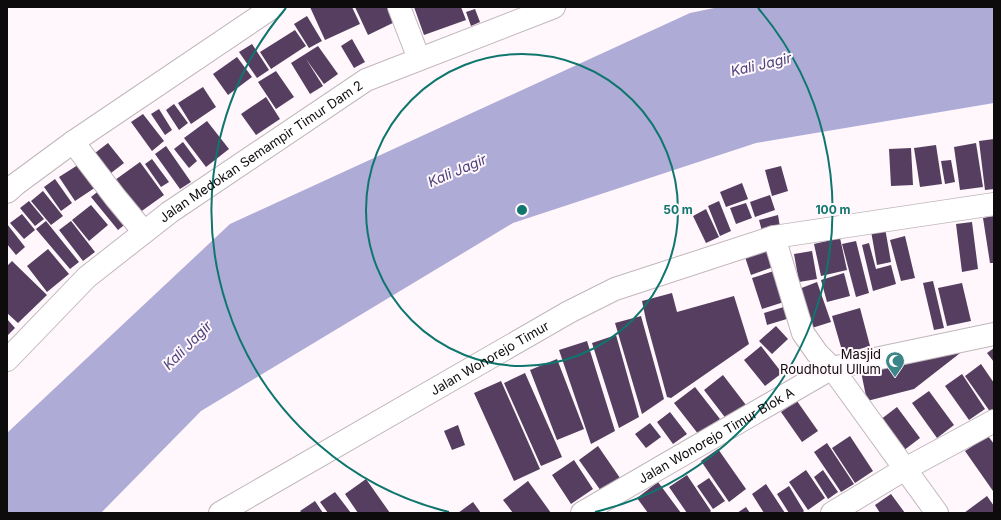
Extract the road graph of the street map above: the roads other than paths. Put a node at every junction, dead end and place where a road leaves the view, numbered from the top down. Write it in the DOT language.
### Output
graph roads {
  1 [pos="273,7"];
  2 [pos="399,7"];
  3 [pos="554,7"];
  4 [pos="418,59"];
  5 [pos="73,142"];
  6 [pos="7,192"];
  7 [pos="994,204"];
  8 [pos="144,232"];
  9 [pos="774,237"];
  10 [pos="994,334"];
  11 [pos="7,360"];
  12 [pos="832,368"];
  13 [pos="994,421"];
  14 [pos="905,469"];
  15 [pos="220,513"];
  16 [pos="582,513"];
  17 [pos="832,513"];
  18 [pos="937,513"];
  1 -- 5 [label="street"];
  2 -- 4 [label="street"];
  3 -- 4 [label="street, Jalan Medokan Semampir Timur Dam 2"];
  4 -- 8 [label="street, Jalan Medokan Semampir Timur Dam 2"];
  5 -- 6 [label="street"];
  5 -- 8 [label="street"];
  7 -- 9 [label="street, Jalan Wonorejo Timur"];
  8 -- 11 [label="street, Jalan Medokan Semampir Timur Dam 2"];
  9 -- 12 [label="street"];
  9 -- 15 [label="street, Jalan Wonorejo Timur"];
  10 -- 12 [label="street, Jalan Wonorejo Timur Blok A"];
  12 -- 14 [label="street"];
  12 -- 16 [label="street, Jalan Wonorejo Timur Blok A"];
  13 -- 14 [label="street"];
  14 -- 17 [label="street"];
  14 -- 18 [label="street"];
}
